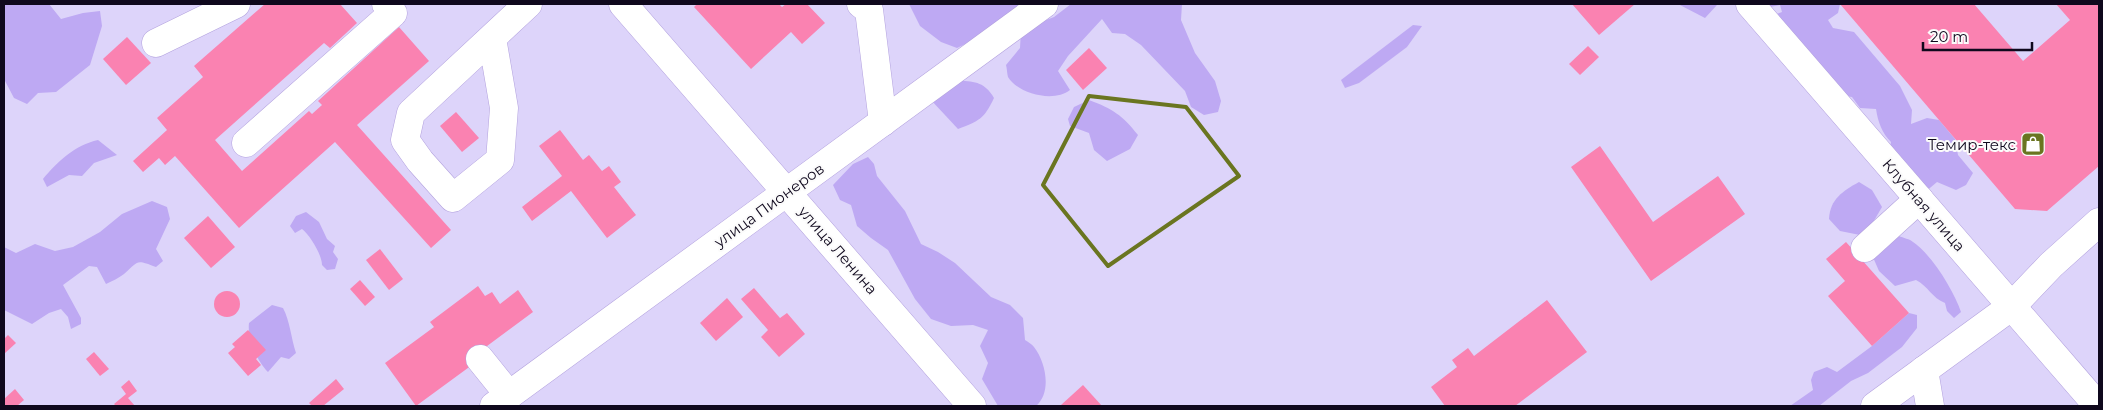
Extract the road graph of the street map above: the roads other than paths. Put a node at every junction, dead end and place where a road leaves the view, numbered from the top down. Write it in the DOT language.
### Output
graph roads {
  1 [pos="236,4"];
  2 [pos="386,4"];
  3 [pos="528,4"];
  4 [pos="623,4"];
  5 [pos="1044,4"];
  6 [pos="1750,4"];
  7 [pos="866,6"];
  8 [pos="492,38"];
  9 [pos="156,43"];
  10 [pos="883,122"];
  11 [pos="246,143"];
  12 [pos="788,192"];
  13 [pos="1919,199"];
  14 [pos="2095,235"];
  15 [pos="1865,248"];
  16 [pos="2012,306"];
  17 [pos="480,359"];
  18 [pos="1924,370"];
  19 [pos="502,401"];
  20 [pos="972,406"];
  21 [pos="1875,406"];
  22 [pos="1930,406"];
  23 [pos="2098,406"];
  1 -- 9 [label="street"];
  2 -- 11 [label="street"];
  3 -- 8 [label="street"];
  4 -- 12 [label="street, улица Ленина"];
  5 -- 10 [label="street, улица Пионеров"];
  6 -- 13 [label="street, Клубная улица"];
  7 -- 10 [label="street"];
  8 -- 8 [label="street"];
  10 -- 12 [label="street, улица Пионеров"];
  12 -- 19 [label="street, улица Пионеров"];
  12 -- 20 [label="street, улица Ленина"];
  13 -- 15 [label="street"];
  13 -- 16 [label="street, Клубная улица"];
  14 -- 16 [label="street"];
  16 -- 18 [label="street"];
  16 -- 23 [label="street, Клубная улица"];
  17 -- 19 [label="street"];
  18 -- 21 [label="street"];
  18 -- 22 [label="street"];
}
